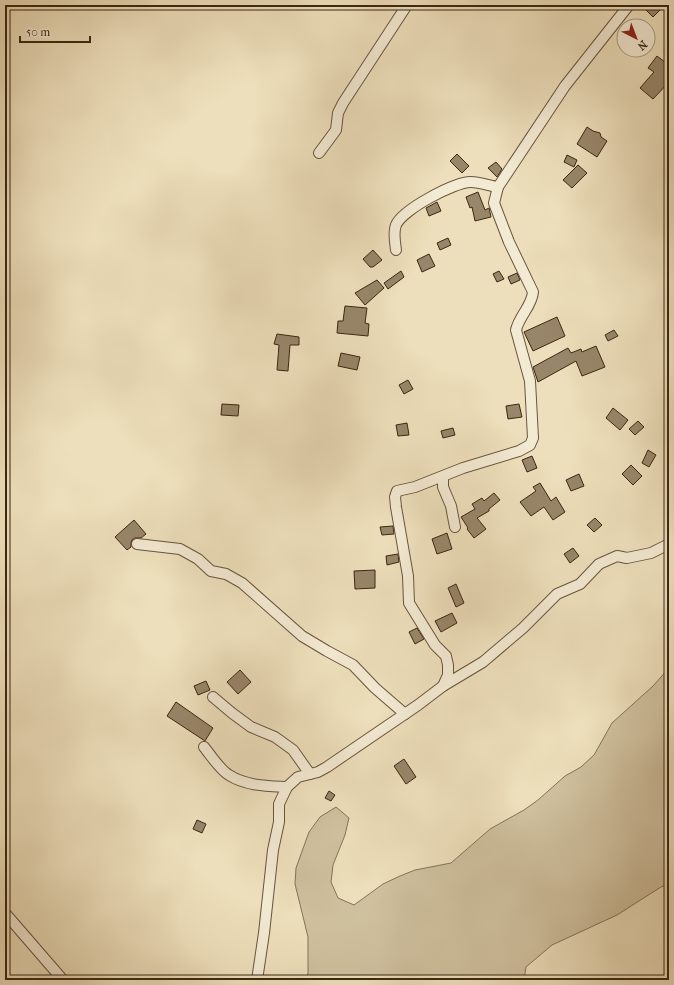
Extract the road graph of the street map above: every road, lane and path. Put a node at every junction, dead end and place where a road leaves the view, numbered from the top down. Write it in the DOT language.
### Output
graph roads {
  1 [pos="407,5"];
  2 [pos="629,5"];
  3 [pos="319,153"];
  4 [pos="498,187"];
  5 [pos="396,250"];
  6 [pos="443,477"];
  7 [pos="455,527"];
  8 [pos="137,544"];
  9 [pos="669,544"];
  10 [pos="443,686"];
  11 [pos="213,697"];
  12 [pos="405,714"];
  13 [pos="204,746"];
  14 [pos="310,774"];
  15 [pos="287,787"];
  16 [pos="5,913"];
  17 [pos="63,980"];
  18 [pos="256,980"];
  1 -- 3 [label="street"];
  2 -- 4 [label="street"];
  4 -- 5 [label="street"];
  4 -- 6 [label="street"];
  6 -- 7 [label="street"];
  6 -- 10 [label="street"];
  8 -- 12 [label="street"];
  9 -- 10 [label="street"];
  10 -- 12 [label="street"];
  11 -- 14 [label="street"];
  12 -- 14 [label="street"];
  13 -- 15 [label="street"];
  14 -- 15 [label="street"];
  15 -- 18 [label="street"];
  16 -- 17 [label="street"];
}
